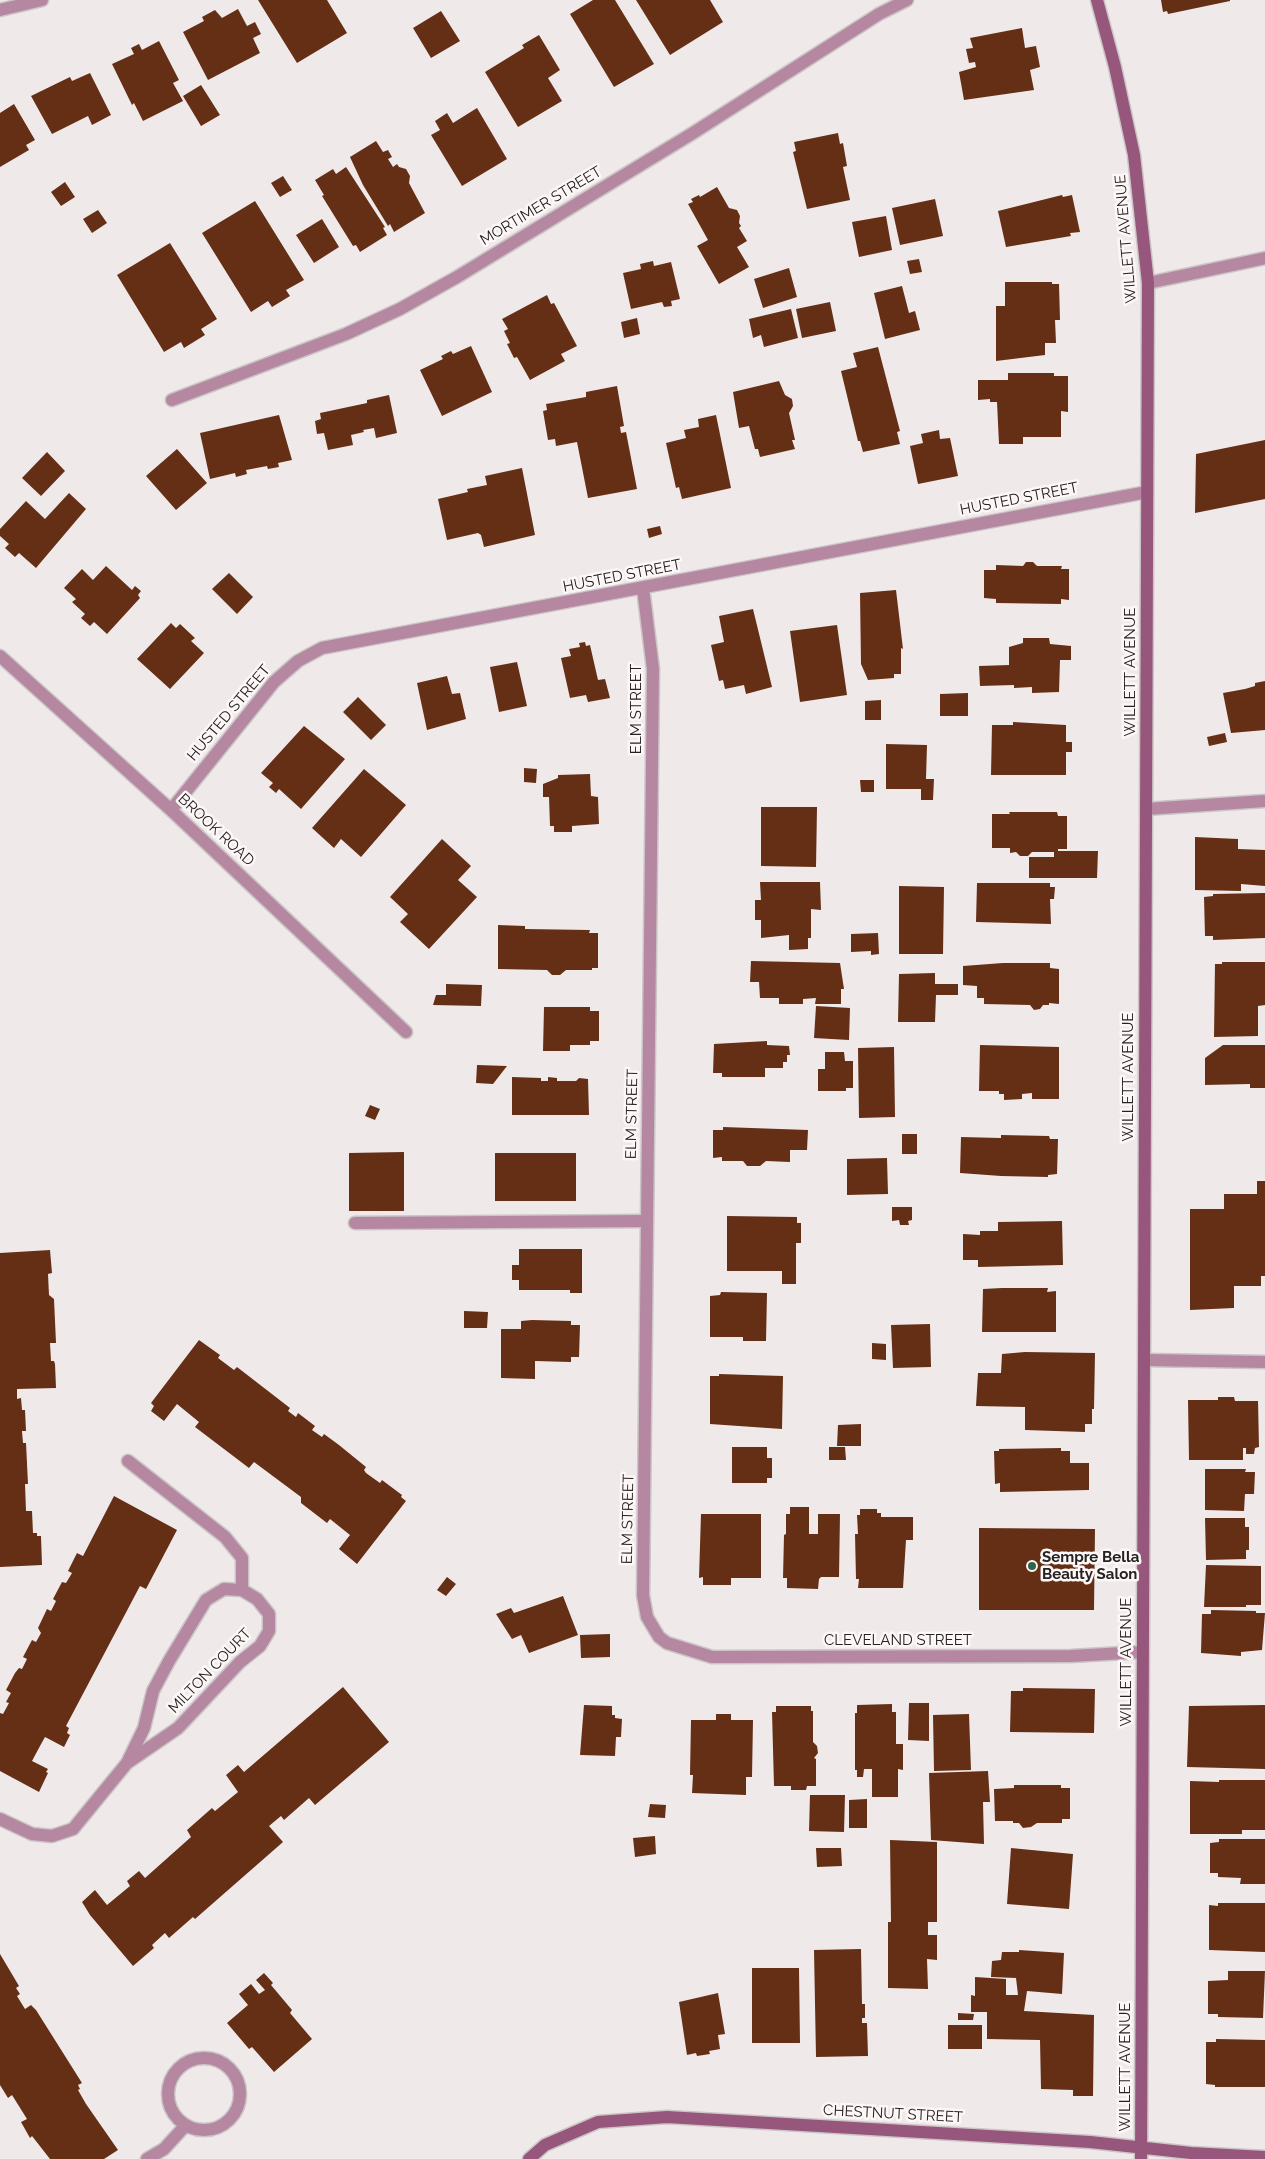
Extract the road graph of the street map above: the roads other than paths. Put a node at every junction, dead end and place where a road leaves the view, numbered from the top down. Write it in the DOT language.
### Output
graph roads {
  1 [pos="42,0"];
  2 [pos="907,0"];
  3 [pos="1097,0"];
  4 [pos="0,10"];
  5 [pos="1265,258"];
  6 [pos="1148,283"];
  7 [pos="172,400"];
  8 [pos="1147,492"];
  9 [pos="643,588"];
  10 [pos="0,656"];
  11 [pos="1265,801"];
  12 [pos="1146,809"];
  13 [pos="171,810"];
  14 [pos="406,1032"];
  15 [pos="648,1221"];
  16 [pos="355,1223"];
  17 [pos="1146,1360"];
  18 [pos="1265,1362"];
  19 [pos="128,1461"];
  20 [pos="242,1590"];
  21 [pos="659,1637"];
  22 [pos="1142,1652"];
  23 [pos="127,1763"];
  24 [pos="0,1819"];
  25 [pos="185,2126"];
  26 [pos="1141,2146"];
  27 [pos="1265,2157"];
  28 [pos="147,2159"];
  29 [pos="529,2159"];
  30 [pos="1141,2159"];
  1 -- 4 [label="street"];
  2 -- 7 [label="street, MORTIMER STREET"];
  3 -- 6 [label="street, WILLETT AVENUE"];
  5 -- 6 [label="street"];
  6 -- 8 [label="street, WILLETT AVENUE"];
  8 -- 9 [label="street, HUSTED STREET"];
  8 -- 12 [label="street, WILLETT AVENUE"];
  9 -- 13 [label="street, HUSTED STREET"];
  9 -- 15 [label="street, ELM STREET"];
  10 -- 13 [label="street, BROOK ROAD"];
  11 -- 12 [label="street"];
  12 -- 17 [label="street, WILLETT AVENUE"];
  13 -- 14 [label="street, BROOK ROAD"];
  15 -- 16 [label="street"];
  15 -- 21 [label="street, ELM STREET"];
  17 -- 18 [label="street"];
  17 -- 22 [label="street, WILLETT AVENUE"];
  19 -- 20 [label="street"];
  20 -- 23 [label="street, MILTON COURT"];
  20 -- 23 [label="street, MILTON COURT"];
  21 -- 22 [label="street, CLEVELAND STREET"];
  22 -- 26 [label="street, WILLETT AVENUE"];
  23 -- 24 [label="street, MILTON COURT"];
  25 -- 25 [label="street"];
  25 -- 28 [label="street"];
  26 -- 27 [label="street, CHESTNUT STREET"];
  26 -- 29 [label="street, CHESTNUT STREET"];
  26 -- 30 [label="street, WILLETT AVENUE"];
}
